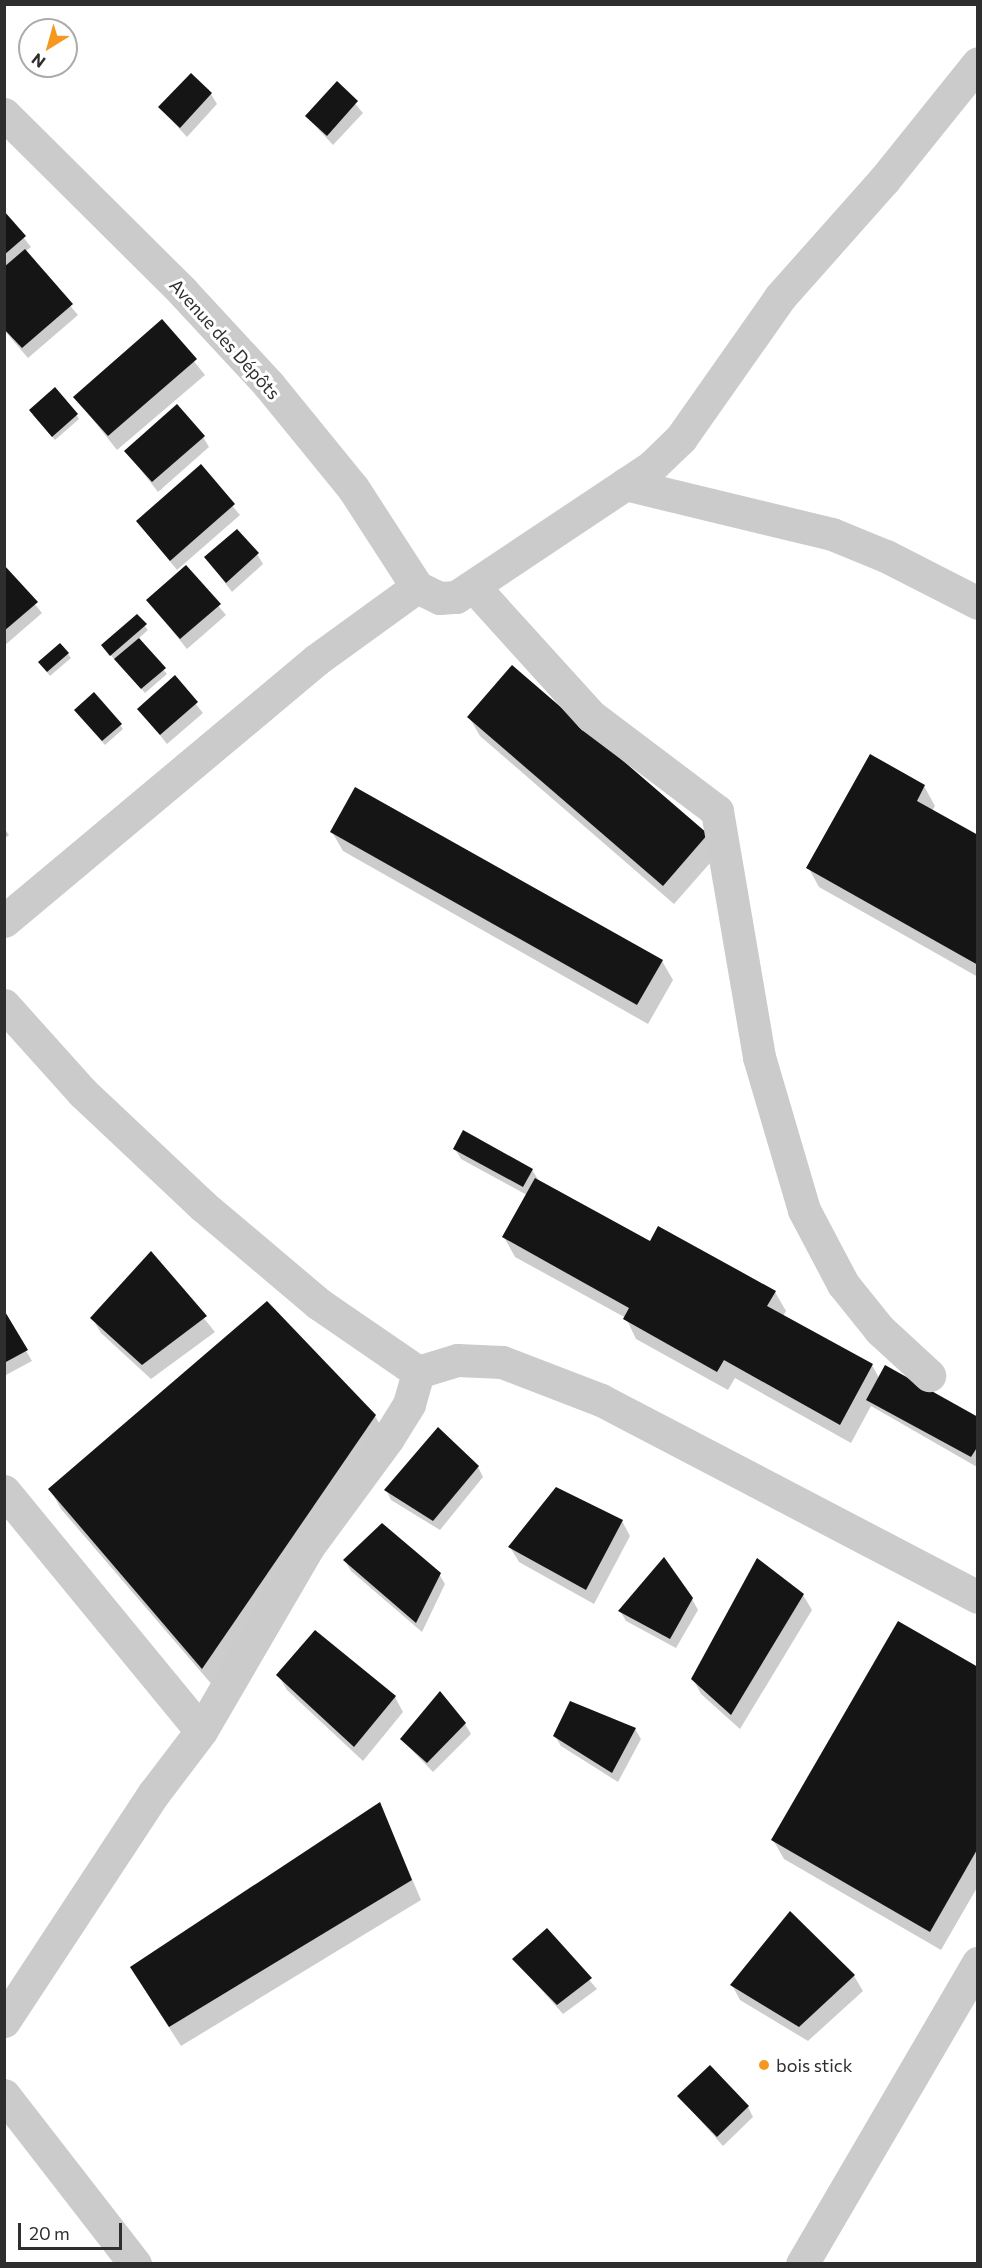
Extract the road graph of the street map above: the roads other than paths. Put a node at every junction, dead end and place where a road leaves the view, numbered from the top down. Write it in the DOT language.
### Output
graph roads {
  1 [pos="978,63"];
  2 [pos="4,114"];
  3 [pos="625,484"];
  4 [pos="417,587"];
  5 [pos="474,587"];
  6 [pos="978,603"];
  7 [pos="4,921"];
  8 [pos="4,1005"];
  9 [pos="418,1372"];
  10 [pos="929,1375"];
  11 [pos="4,1491"];
  12 [pos="978,1597"];
  13 [pos="201,1731"];
  14 [pos="978,1963"];
  15 [pos="4,2021"];
  16 [pos="4,2095"];
  17 [pos="135,2264"];
  18 [pos="802,2264"];
  1 -- 3 [label="street"];
  2 -- 4 [label="street, Avenue des Dépôts"];
  3 -- 5 [label="street"];
  3 -- 6 [label="street"];
  4 -- 5 [label="street"];
  4 -- 7 [label="street"];
  5 -- 10 [label="street"];
  8 -- 9 [label="street"];
  9 -- 12 [label="street"];
  9 -- 13 [label="street"];
  11 -- 13 [label="street"];
  13 -- 15 [label="street"];
  14 -- 18 [label="street"];
  16 -- 17 [label="street"];
}
